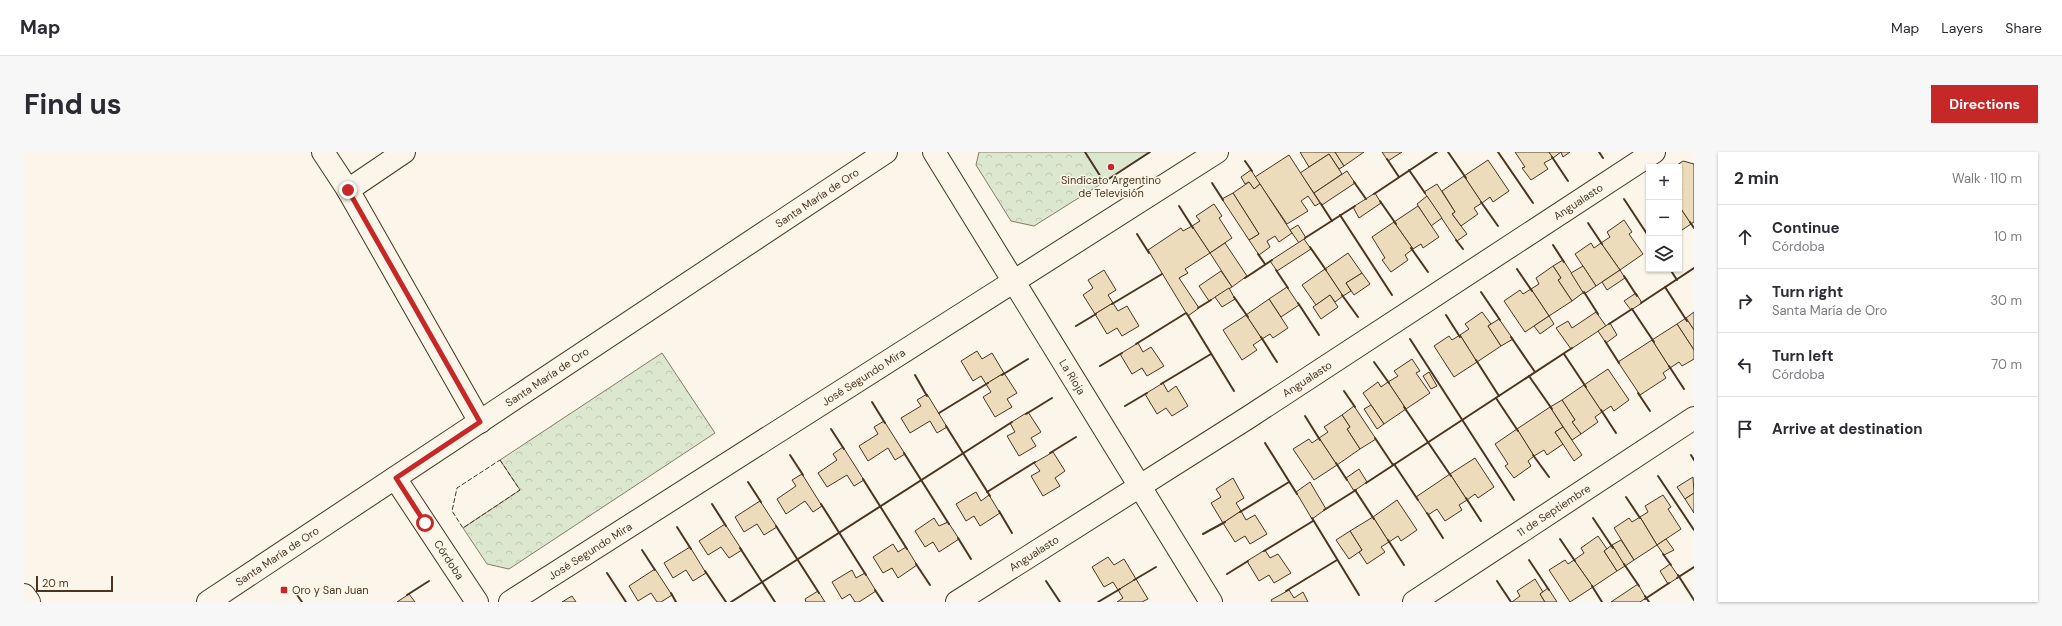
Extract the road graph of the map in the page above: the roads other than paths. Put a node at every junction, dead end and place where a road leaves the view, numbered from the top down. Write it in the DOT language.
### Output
graph roads {
  1 [pos="323,152"];
  2 [pos="404,152"];
  3 [pos="886,152"];
  4 [pos="934,152"];
  5 [pos="1217,152"];
  6 [pos="1654,152"];
  7 [pos="348,190"];
  8 [pos="1014,282"];
  9 [pos="1694,418"];
  10 [pos="480,422"];
  11 [pos="396,478"];
  12 [pos="1140,486"];
  13 [pos="24,595"];
  14 [pos="29,602"];
  15 [pos="208,602"];
  16 [pos="477,602"];
  17 [pos="510,602"];
  18 [pos="957,602"];
  19 [pos="1211,602"];
  20 [pos="1414,602"];
  1 -- 7 [label="street"];
  2 -- 7 [label="street"];
  3 -- 10 [label="street, Santa María de Oro"];
  4 -- 8 [label="street, La Rioja"];
  5 -- 8 [label="street, José Segundo Mira"];
  6 -- 12 [label="street, Angualasto"];
  7 -- 10 [label="street"];
  8 -- 12 [label="street, La Rioja"];
  8 -- 17 [label="street, José Segundo Mira"];
  9 -- 20 [label="street, 11 de Septiembre"];
  10 -- 11 [label="street, Santa María de Oro"];
  11 -- 15 [label="street, Santa María de Oro"];
  11 -- 16 [label="street, Córdoba"];
  12 -- 18 [label="street, Angualasto"];
  12 -- 19 [label="street, La Rioja"];
  13 -- 14 [label="street"];
}
